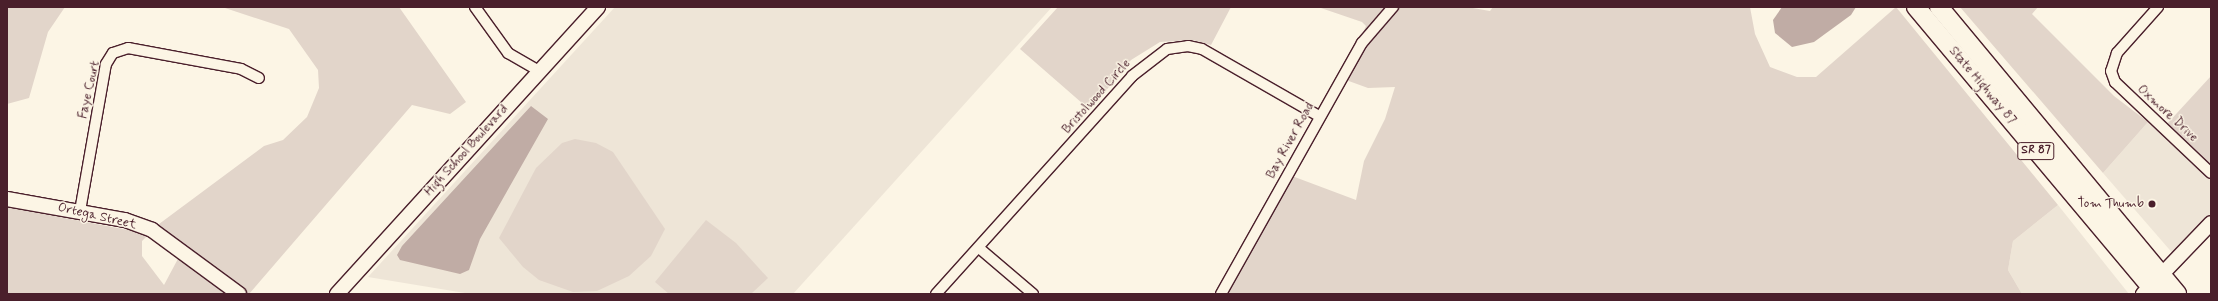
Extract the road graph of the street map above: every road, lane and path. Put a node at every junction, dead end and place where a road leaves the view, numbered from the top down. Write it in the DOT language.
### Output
graph roads {
  1 [pos="475,7"];
  2 [pos="598,7"];
  3 [pos="1393,7"];
  4 [pos="1916,7"];
  5 [pos="1940,7"];
  6 [pos="2158,7"];
  7 [pos="539,71"];
  8 [pos="259,78"];
  9 [pos="1319,116"];
  10 [pos="2211,173"];
  11 [pos="7,199"];
  12 [pos="80,211"];
  13 [pos="2211,223"];
  14 [pos="979,248"];
  15 [pos="2153,288"];
  16 [pos="239,294"];
  17 [pos="337,294"];
  18 [pos="936,294"];
  19 [pos="1033,294"];
  20 [pos="1221,294"];
  21 [pos="2177,294"];
  1 -- 7 [label="street"];
  2 -- 7 [label="street, High School Boulevard"];
  3 -- 9 [label="street, Bay River Road"];
  4 -- 15 [label="highway, State Highway 87 / SR 87"];
  5 -- 15 [label="highway, SR 87"];
  6 -- 10 [label="street, Oxmore Drive"];
  7 -- 17 [label="street, High School Boulevard"];
  8 -- 12 [label="street, Faye Court"];
  9 -- 14 [label="street, Bristolwood Circle"];
  9 -- 20 [label="street, Bay River Road"];
  11 -- 12 [label="street, Ortega Street"];
  12 -- 16 [label="street, Ortega Street"];
  13 -- 15 [label="street"];
  14 -- 18 [label="street, Bristolwood Circle"];
  14 -- 19 [label="street"];
  15 -- 21 [label="highway, SR 87"];
}
